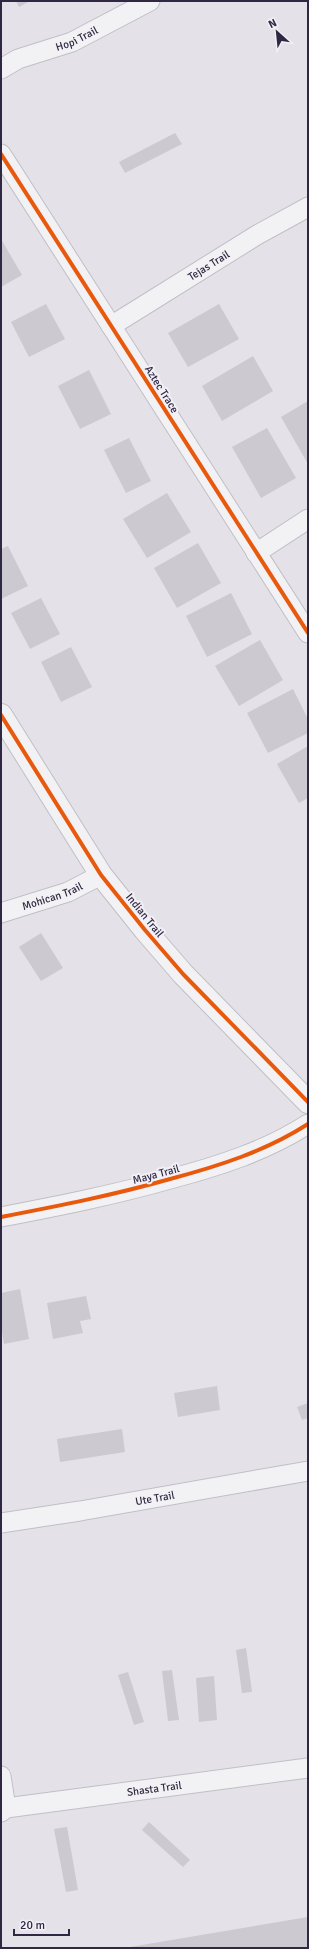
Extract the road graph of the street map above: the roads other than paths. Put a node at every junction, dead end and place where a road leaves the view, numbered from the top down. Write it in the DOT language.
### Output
graph roads {
  1 [pos="150,1"];
  2 [pos="1,69"];
  3 [pos="1,154"];
  4 [pos="308,207"];
  5 [pos="111,326"];
  6 [pos="308,519"];
  7 [pos="256,553"];
  8 [pos="308,633"];
  9 [pos="1,715"];
  10 [pos="101,875"];
  11 [pos="1,913"];
  12 [pos="308,1102"];
  13 [pos="308,1124"];
  14 [pos="1,1217"];
  15 [pos="308,1471"];
  16 [pos="1,1523"];
  17 [pos="308,1768"];
  18 [pos="1,1776"];
  19 [pos="4,1810"];
  1 -- 2 [label="street, Hopi Trail"];
  3 -- 5 [label="street, Aztec Trace"];
  4 -- 5 [label="street, Tejas Trail"];
  5 -- 7 [label="street, Aztec Trace"];
  6 -- 7 [label="street"];
  7 -- 8 [label="street, Aztec Trace"];
  9 -- 10 [label="street, Indian Trail"];
  10 -- 11 [label="street, Mohican Trail"];
  10 -- 12 [label="street, Indian Trail"];
  13 -- 14 [label="street, Maya Trail"];
  15 -- 16 [label="street, Ute Trail"];
  17 -- 19 [label="street, Shasta Trail"];
  18 -- 19 [label="street"];
}
